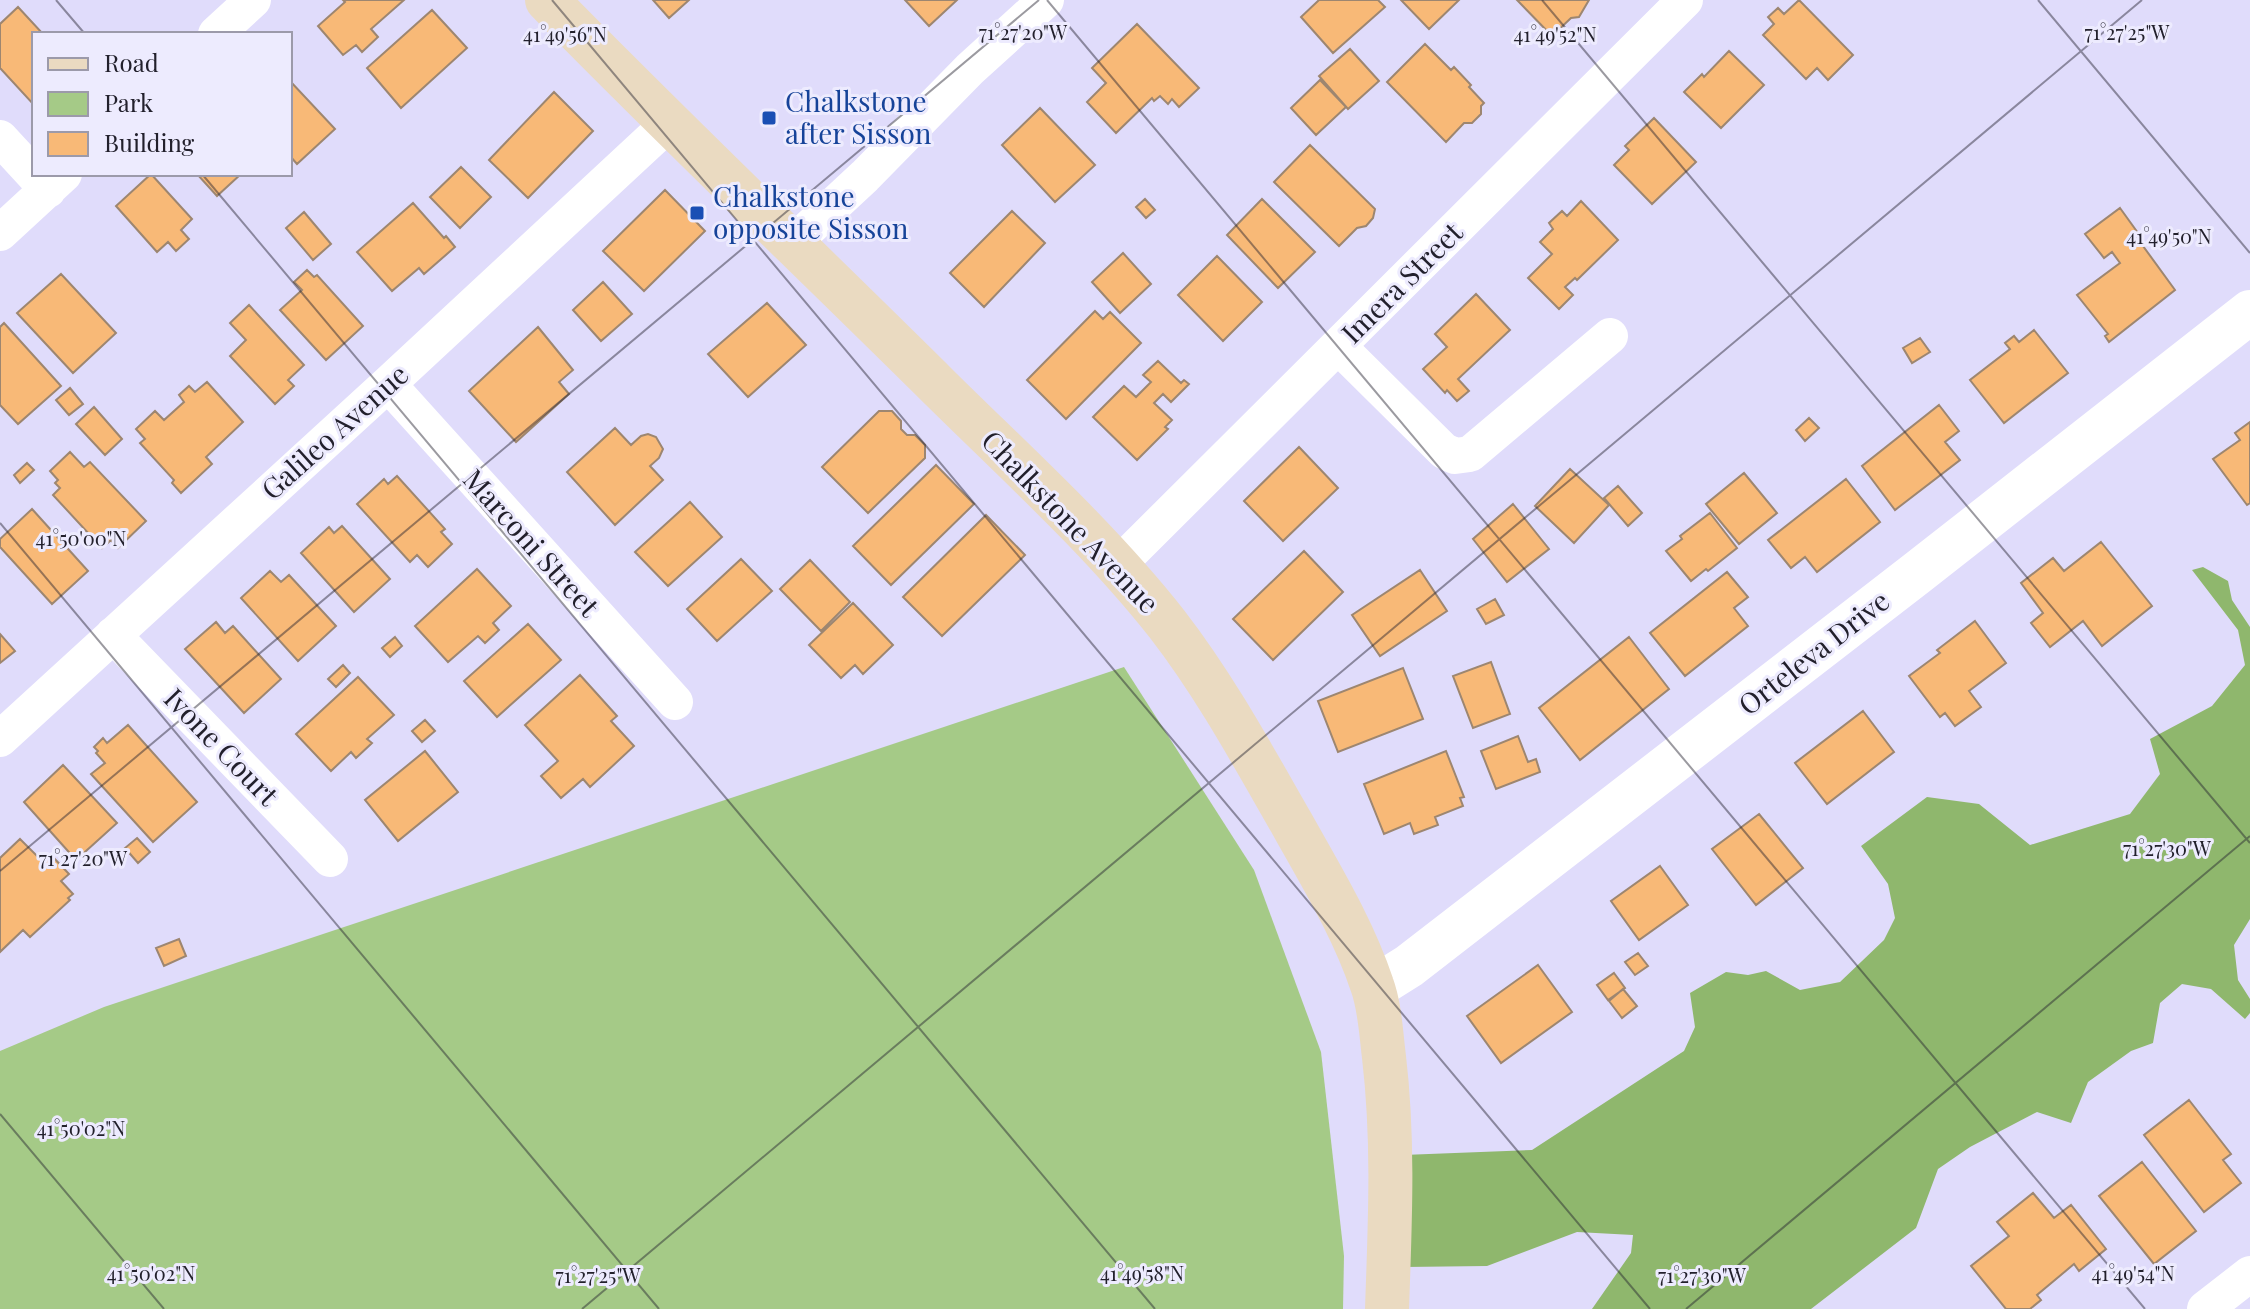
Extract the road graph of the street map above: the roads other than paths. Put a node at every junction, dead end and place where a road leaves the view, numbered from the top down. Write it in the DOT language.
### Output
graph roads {
  1 [pos="253,0"];
  2 [pos="547,0"];
  3 [pos="1046,0"];
  4 [pos="1685,0"];
  5 [pos="218,32"];
  6 [pos="668,124"];
  7 [pos="0,138"];
  8 [pos="32,163"];
  9 [pos="56,182"];
  10 [pos="0,233"];
  11 [pos="792,244"];
  12 [pos="2250,312"];
  13 [pos="1610,336"];
  14 [pos="1338,346"];
  15 [pos="388,384"];
  16 [pos="1118,565"];
  17 [pos="113,635"];
  18 [pos="675,702"];
  19 [pos="0,739"];
  20 [pos="330,859"];
  21 [pos="1374,988"];
  22 [pos="2250,1274"];
  23 [pos="1387,1309"];
  24 [pos="2205,1309"];
  1 -- 5 [label="street"];
  2 -- 6 [label="main road, Chalkstone Avenue"];
  3 -- 11 [label="street"];
  4 -- 14 [label="street, Imera Street"];
  6 -- 11 [label="main road, Chalkstone Avenue"];
  6 -- 15 [label="street, Galileo Avenue"];
  7 -- 8 [label="street"];
  9 -- 10 [label="street"];
  11 -- 16 [label="main road, Chalkstone Avenue"];
  12 -- 21 [label="street, Orteleva Drive"];
  13 -- 14 [label="street"];
  14 -- 16 [label="street, Imera Street"];
  15 -- 17 [label="street, Galileo Avenue"];
  15 -- 18 [label="street, Marconi Street"];
  16 -- 21 [label="main road, Chalkstone Avenue"];
  17 -- 19 [label="street, Galileo Avenue"];
  17 -- 20 [label="street, Ivone Court"];
  21 -- 23 [label="main road, Chalkstone Avenue"];
  22 -- 24 [label="street"];
}
